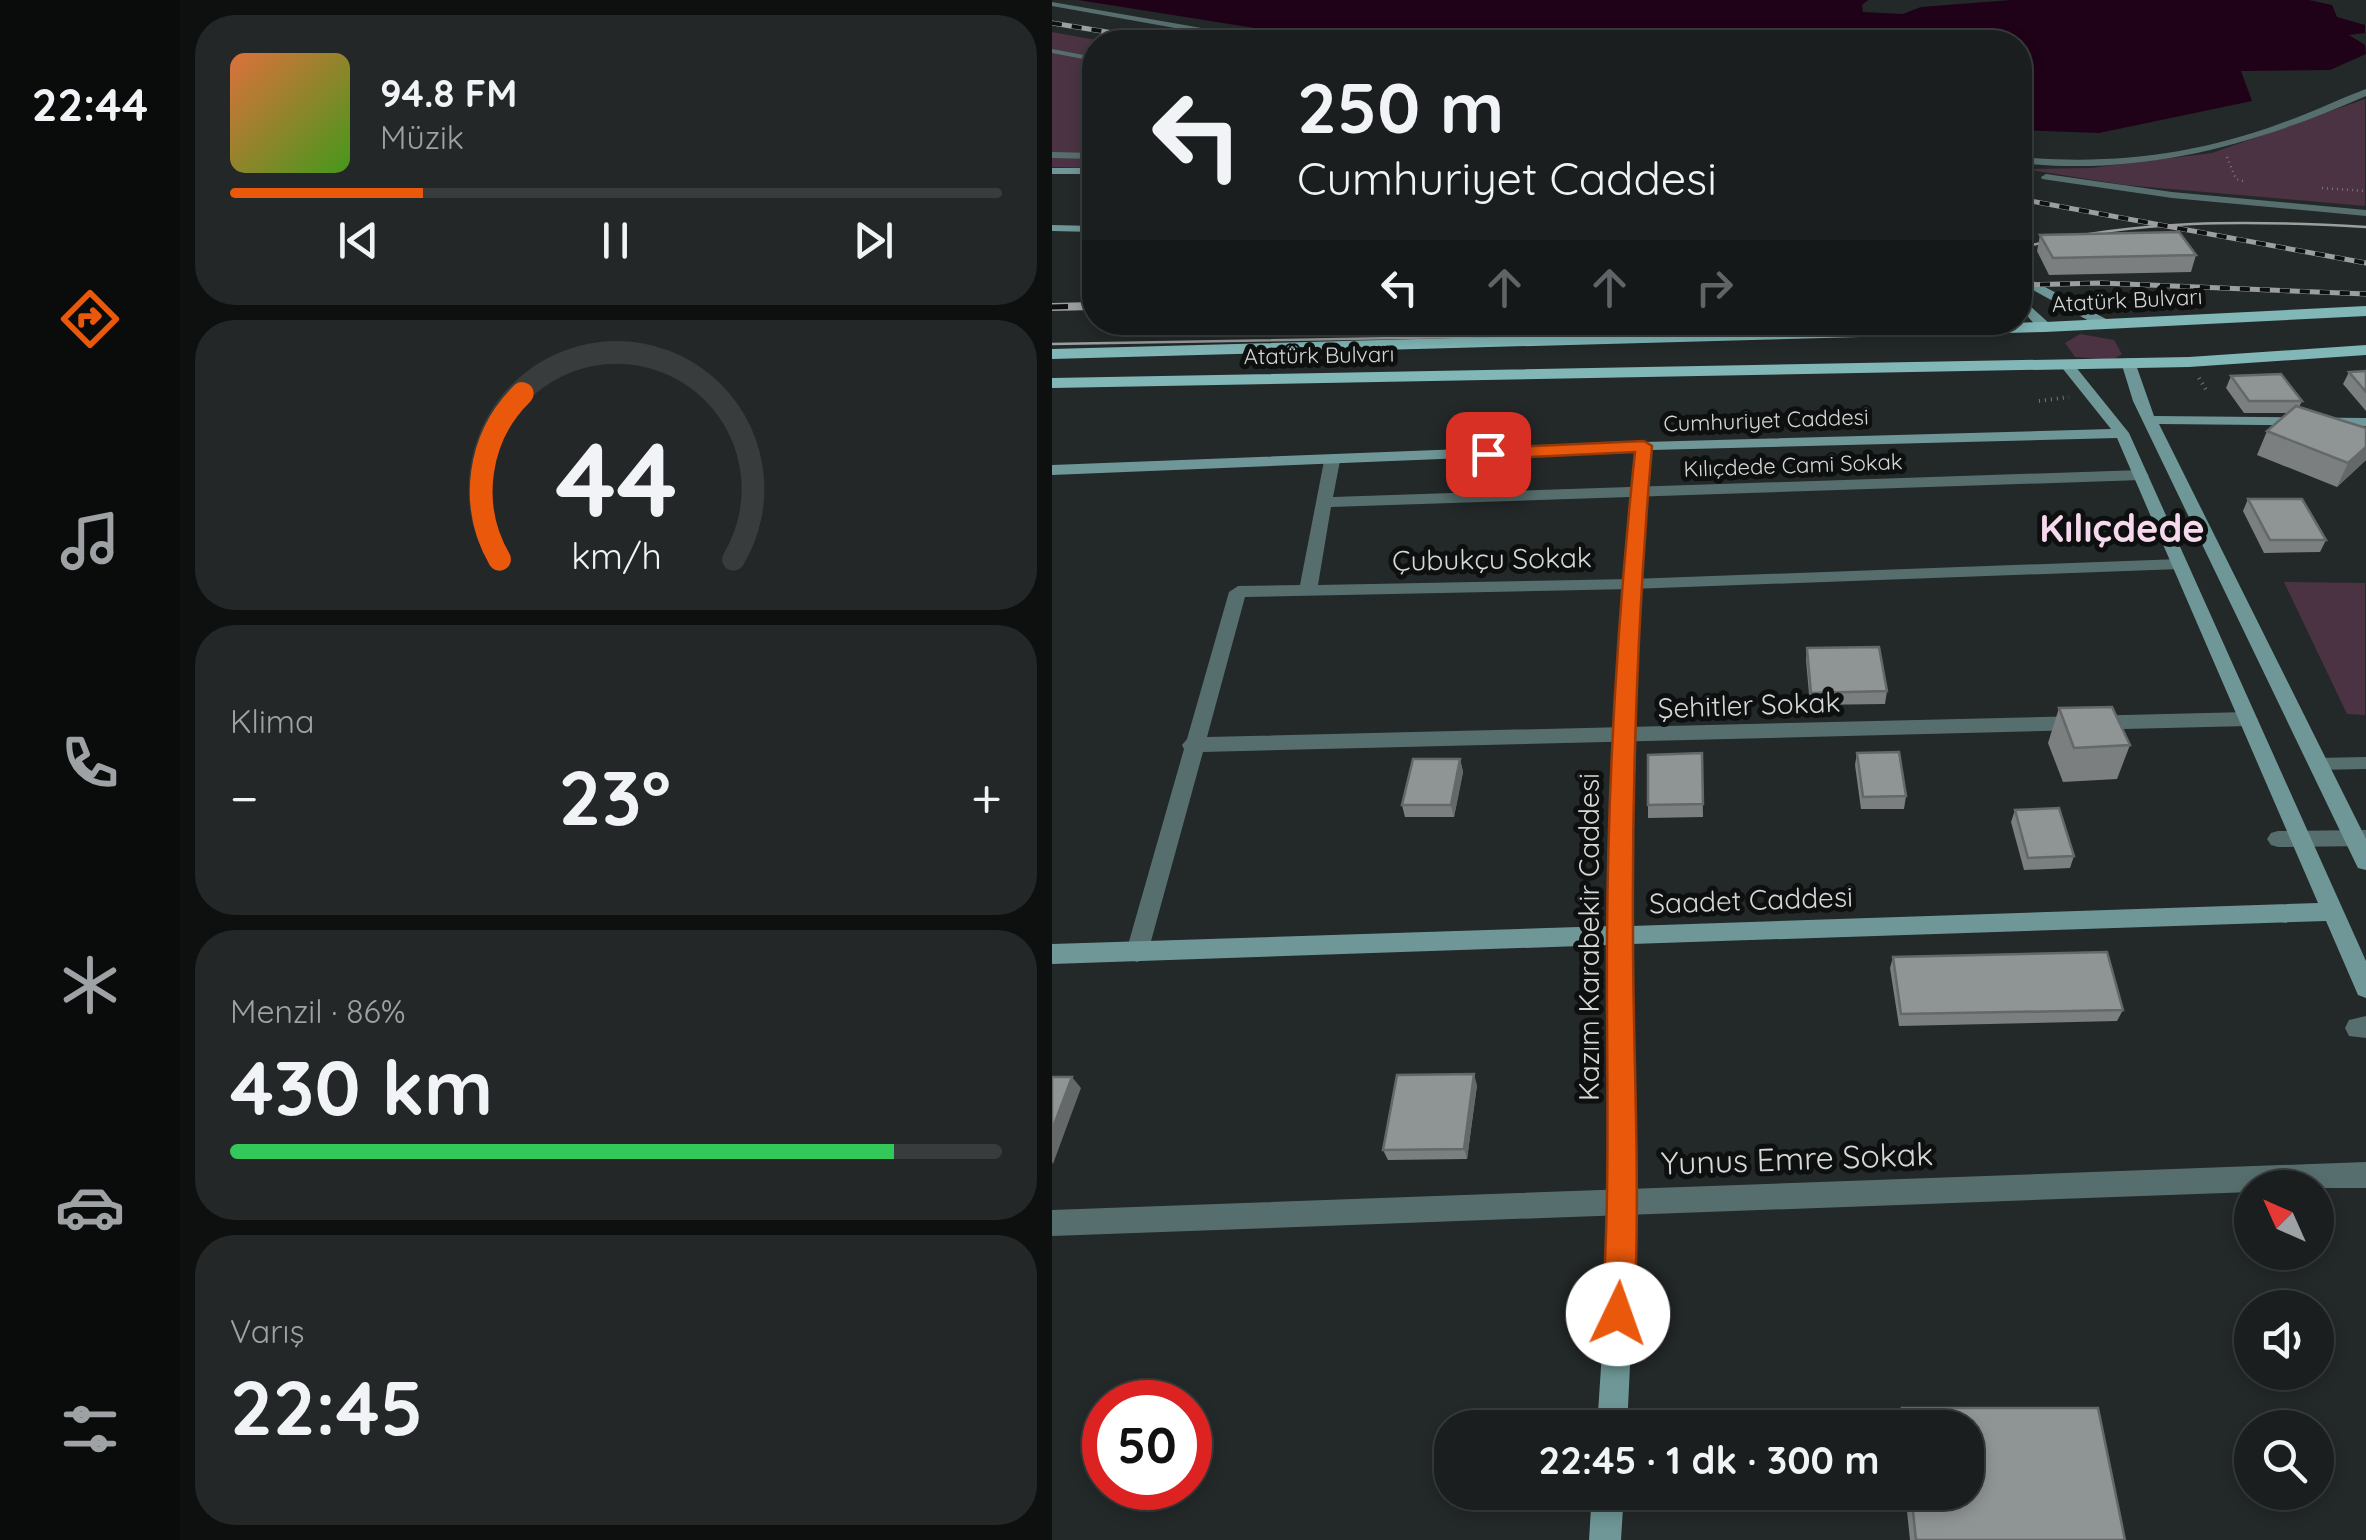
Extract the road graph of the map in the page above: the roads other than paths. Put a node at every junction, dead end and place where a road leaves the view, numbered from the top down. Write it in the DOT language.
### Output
graph roads {
  1 [pos="1052,4"];
  2 [pos="1052,14"];
  3 [pos="1150,30"];
  4 [pos="1198,30"];
  5 [pos="1052,51"];
  6 [pos="1082,57"];
  7 [pos="2366,92"];
  8 [pos="1052,154"];
  9 [pos="1082,155"];
  10 [pos="2032,161"];
  11 [pos="1052,171"];
  12 [pos="1082,172"];
  13 [pos="2032,175"];
  14 [pos="2366,213"];
  15 [pos="1052,228"];
  16 [pos="1082,229"];
  17 [pos="1052,241"];
  18 [pos="1082,242"];
  19 [pos="2032,286"];
  20 [pos="2366,311"];
  21 [pos="2032,313"];
  22 [pos="2032,328"];
  23 [pos="2046,328"];
  24 [pos="1744,335"];
  25 [pos="2117,343"];
  26 [pos="2366,350"];
  27 [pos="1052,354"];
  28 [pos="2066,364"];
  29 [pos="1052,383"];
  30 [pos="2149,420"];
  31 [pos="2366,422"];
  32 [pos="2122,433"];
  33 [pos="1644,446"];
  34 [pos="1332,461"];
  35 [pos="1052,470"];
  36 [pos="2142,476"];
  37 [pos="1641,493"];
  38 [pos="1326,502"];
  39 [pos="2180,564"];
  40 [pos="1630,584"];
  41 [pos="1308,590"];
  42 [pos="2248,718"];
  43 [pos="1625,736"];
  44 [pos="1192,746"];
  45 [pos="2366,763"];
  46 [pos="2317,764"];
  47 [pos="2360,838"];
  48 [pos="2301,839"];
  49 [pos="2278,840"];
  50 [pos="2366,862"];
  51 [pos="2333,912"];
  52 [pos="1620,934"];
  53 [pos="1137,952"];
  54 [pos="1052,954"];
  55 [pos="2366,988"];
  56 [pos="2366,1176"];
  57 [pos="1625,1200"];
  58 [pos="1052,1223"];
  59 [pos="1613,1410"];
  60 [pos="1607,1510"];
  61 [pos="1605,1540"];
  1 -- 4 [label="street"];
  2 -- 3 [label="street"];
  5 -- 6 [label="lane"];
  7 -- 10 [label="street"];
  8 -- 9 [label="street"];
  11 -- 12 [label="main road"];
  13 -- 14 [label="street"];
  15 -- 16 [label="main road"];
  17 -- 18 [label="main road"];
  19 -- 25 [label="main road"];
  20 -- 25 [label="main road, Atatürk Bulvarı"];
  21 -- 23 [label="main road"];
  22 -- 23 [label="main road, Atatürk Bulvarı"];
  23 -- 25 [label="main road, Atatürk Bulvarı"];
  23 -- 28 [label="main road"];
  24 -- 27 [label="main road, Atatürk Bulvarı"];
  25 -- 26 [label="main road, Atatürk Bulvarı"];
  25 -- 28 [label="main road, Atatürk Bulvarı"];
  25 -- 30 [label="main road"];
  28 -- 29 [label="main road, Atatürk Bulvarı"];
  28 -- 32 [label="main road"];
  30 -- 31 [label="main road"];
  30 -- 46 [label="main road"];
  32 -- 33 [label="main road, Cumhuriyet Caddesi"];
  32 -- 36 [label="main road"];
  33 -- 34 [label="main road, Cumhuriyet Caddesi"];
  33 -- 37 [label="main road, Kazım Karabekir Caddesi"];
  34 -- 35 [label="main road, Cumhuriyet Caddesi"];
  34 -- 38 [label="street"];
  36 -- 37 [label="street, Kılıçdede Cami Sokak"];
  36 -- 39 [label="main road"];
  37 -- 38 [label="street, Kılıçdede Cami Sokak"];
  37 -- 40 [label="main road, Kazım Karabekir Caddesi"];
  38 -- 41 [label="street"];
  39 -- 40 [label="street, Çubukçu Sokak"];
  39 -- 42 [label="main road"];
  40 -- 41 [label="street, Çubukçu Sokak"];
  40 -- 43 [label="main road, Kazım Karabekir Caddesi"];
  41 -- 44 [label="street, Çubukçu Sokak"];
  42 -- 43 [label="street, Şehitler Sokak"];
  42 -- 48 [label="main road"];
  43 -- 44 [label="street, Şehitler Sokak"];
  43 -- 52 [label="main road, Kazım Karabekir Caddesi"];
  44 -- 53 [label="street, Çubukçu Sokak"];
  45 -- 46 [label="lane"];
  46 -- 47 [label="main road"];
  47 -- 48 [label="street"];
  47 -- 50 [label="main road"];
  48 -- 49 [label="street"];
  48 -- 51 [label="main road"];
  51 -- 52 [label="main road, Saadet Caddesi"];
  51 -- 55 [label="main road"];
  52 -- 53 [label="main road, Saadet Caddesi"];
  52 -- 57 [label="main road, Kazım Karabekir Caddesi"];
  53 -- 54 [label="main road, Saadet Caddesi"];
  56 -- 57 [label="street, Yunus Emre Sokak"];
  57 -- 58 [label="street, Yunus Emre Sokak"];
  57 -- 59 [label="main road, Kazım Karabekir Caddesi"];
  60 -- 61 [label="main road"];
}
